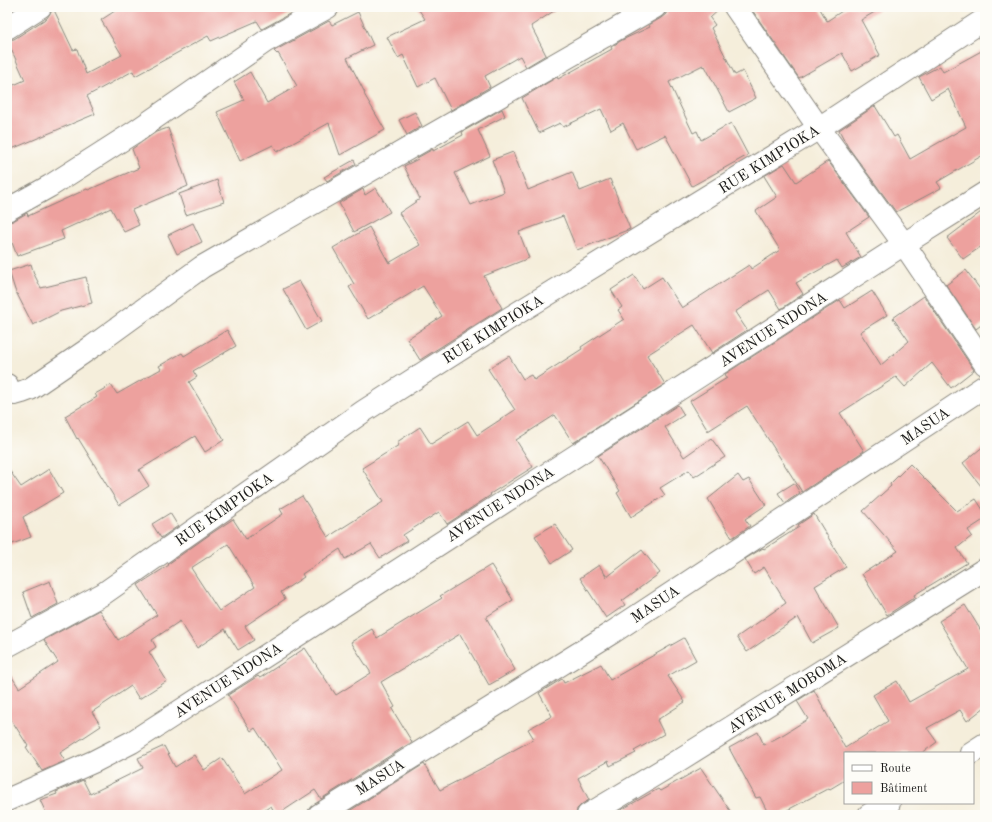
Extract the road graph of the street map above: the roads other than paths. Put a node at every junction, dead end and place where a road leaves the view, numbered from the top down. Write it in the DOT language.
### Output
graph roads {
  1 [pos="40,7"];
  2 [pos="328,7"];
  3 [pos="655,7"];
  4 [pos="735,7"];
  5 [pos="985,19"];
  6 [pos="7,28"];
  7 [pos="819,128"];
  8 [pos="985,193"];
  9 [pos="7,210"];
  10 [pos="904,244"];
  11 [pos="985,364"];
  12 [pos="7,385"];
  13 [pos="985,386"];
  14 [pos="985,569"];
  15 [pos="7,646"];
  16 [pos="985,744"];
  17 [pos="973,752"];
  18 [pos="7,800"];
  19 [pos="887,804"];
  20 [pos="319,815"];
  21 [pos="588,815"];
  22 [pos="869,815"];
  1 -- 6 [label="street"];
  2 -- 9 [label="street"];
  3 -- 12 [label="street"];
  4 -- 7 [label="street"];
  5 -- 7 [label="street, RUE KIMPIOKA"];
  7 -- 10 [label="street"];
  7 -- 15 [label="street, RUE KIMPIOKA"];
  8 -- 10 [label="street, AVENUE NDONA"];
  10 -- 11 [label="street"];
  10 -- 18 [label="street, AVENUE NDONA"];
  13 -- 20 [label="street, MASUA"];
  14 -- 21 [label="street, AVENUE MOBOMA"];
  16 -- 17 [label="street"];
  19 -- 22 [label="street"];
}
